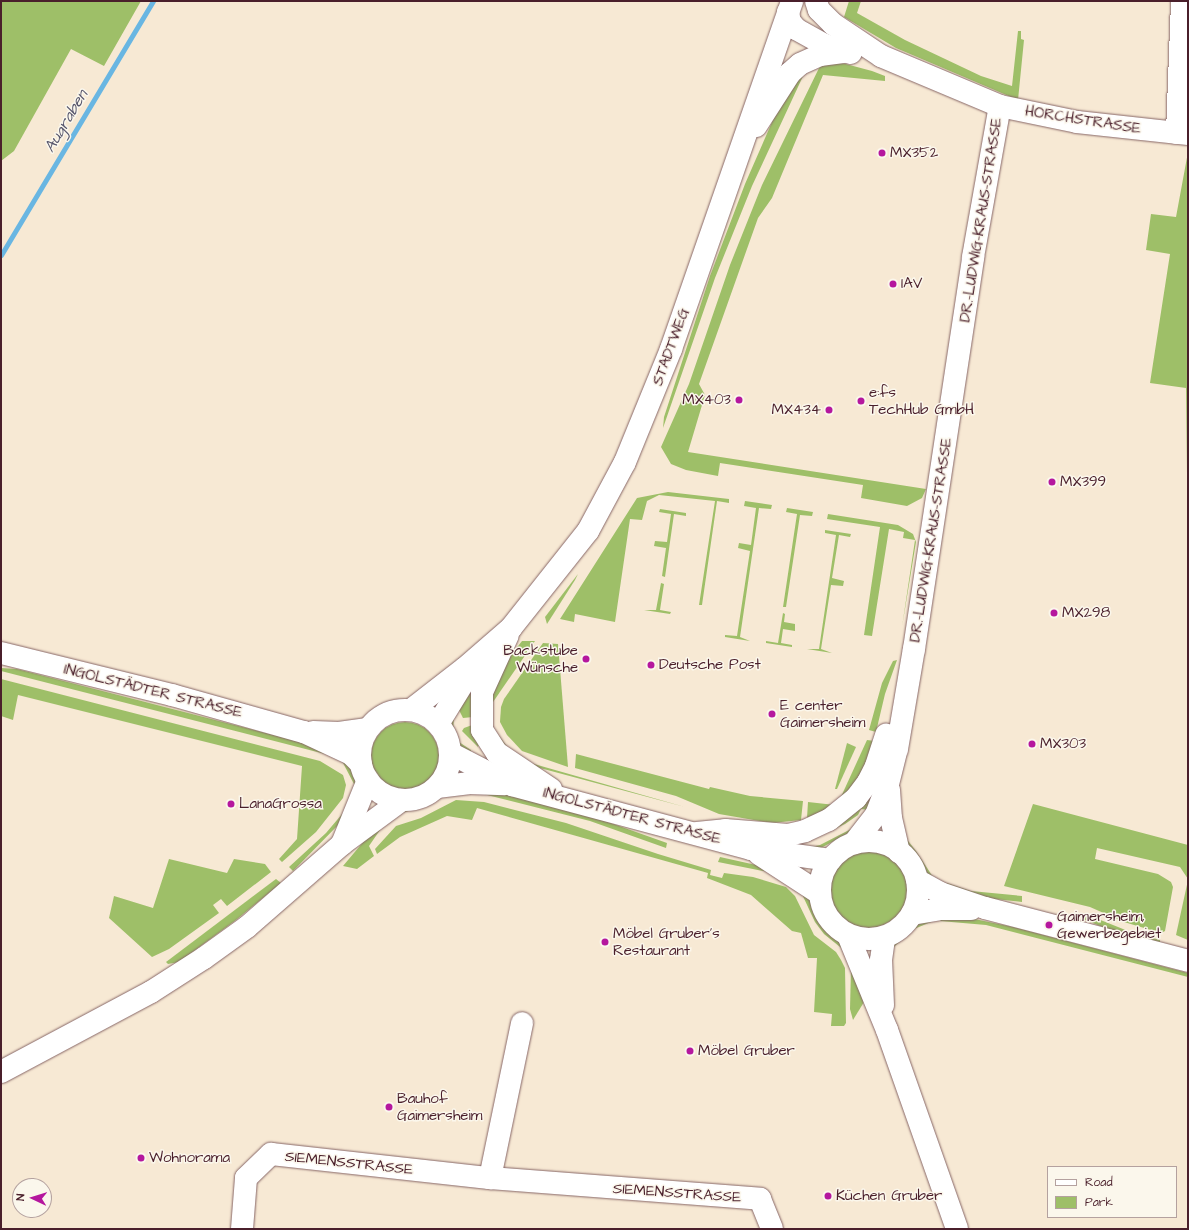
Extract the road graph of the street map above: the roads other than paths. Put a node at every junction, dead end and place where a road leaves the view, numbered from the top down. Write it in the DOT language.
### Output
graph roads {
  1 [pos="816,1"];
  2 [pos="1182,1"];
  3 [pos="790,6"];
  4 [pos="845,52"];
  5 [pos="881,56"];
  6 [pos="1000,106"];
  7 [pos="1182,133"];
  8 [pos="736,157"];
  9 [pos="511,628"];
  10 [pos="1,653"];
  11 [pos="480,655"];
  12 [pos="908,682"];
  13 [pos="411,710"];
  14 [pos="438,724"];
  15 [pos="368,730"];
  16 [pos="304,732"];
  17 [pos="450,752"];
  18 [pos="365,772"];
  19 [pos="512,784"];
  20 [pos="888,784"];
  21 [pos="437,787"];
  22 [pos="557,796"];
  23 [pos="402,800"];
  24 [pos="697,833"];
  25 [pos="854,843"];
  26 [pos="342,844"];
  27 [pos="751,849"];
  28 [pos="899,852"];
  29 [pos="830,860"];
  30 [pos="917,880"];
  31 [pos="820,893"];
  32 [pos="985,908"];
  33 [pos="912,914"];
  34 [pos="848,935"];
  35 [pos="884,938"];
  36 [pos="1188,961"];
  37 [pos="522,1022"];
  38 [pos="887,1030"];
  39 [pos="1,1072"];
  40 [pos="490,1178"];
  41 [pos="242,1229"];
  42 [pos="772,1229"];
  43 [pos="957,1229"];
  1 -- 5 [label="street, HORCHSTRASSE"];
  2 -- 7 [label="street, HORCHSTRASSE"];
  3 -- 4 [label="street, HORCHSTRASSE"];
  3 -- 8 [label="street, STADTWEG"];
  4 -- 5 [label="street, HORCHSTRASSE"];
  4 -- 8 [label="street"];
  5 -- 6 [label="street, HORCHSTRASSE"];
  6 -- 7 [label="street, HORCHSTRASSE"];
  6 -- 12 [label="street, DR.-LUDWIG-KRAUS-STRASSE"];
  8 -- 9 [label="street, STADTWEG"];
  9 -- 11 [label="street, STADTWEG"];
  9 -- 22 [label="street"];
  10 -- 16 [label="street, INGOLSTÄDTER STRASSE"];
  11 -- 13 [label="street, STADTWEG"];
  11 -- 14 [label="street, STADTWEG"];
  12 -- 20 [label="street, DR.-LUDWIG-KRAUS-STRASSE"];
  12 -- 24 [label="street"];
  13 -- 14 [label="street"];
  13 -- 15 [label="street"];
  14 -- 17 [label="street"];
  15 -- 16 [label="street, INGOLSTÄDTER STRASSE"];
  15 -- 18 [label="street"];
  16 -- 18 [label="street, INGOLSTÄDTER STRASSE"];
  17 -- 19 [label="street, INGOLSTÄDTER STRASSE"];
  17 -- 21 [label="street"];
  18 -- 23 [label="street"];
  18 -- 26 [label="street"];
  19 -- 21 [label="street, INGOLSTÄDTER STRASSE"];
  19 -- 22 [label="street, INGOLSTÄDTER STRASSE"];
  20 -- 25 [label="street, DR.-LUDWIG-KRAUS-STRASSE"];
  20 -- 28 [label="street, DR.-LUDWIG-KRAUS-STRASSE"];
  21 -- 23 [label="street"];
  22 -- 24 [label="street, INGOLSTÄDTER STRASSE"];
  23 -- 26 [label="street"];
  24 -- 27 [label="street, INGOLSTÄDTER STRASSE"];
  25 -- 28 [label="street"];
  25 -- 29 [label="street"];
  26 -- 39 [label="street"];
  27 -- 29 [label="street, INGOLSTÄDTER STRASSE"];
  27 -- 31 [label="street, INGOLSTÄDTER STRASSE"];
  28 -- 30 [label="street"];
  29 -- 31 [label="street"];
  30 -- 32 [label="street"];
  30 -- 33 [label="street"];
  31 -- 34 [label="street"];
  32 -- 33 [label="street"];
  32 -- 36 [label="street"];
  33 -- 35 [label="street"];
  34 -- 35 [label="street"];
  34 -- 38 [label="street"];
  35 -- 38 [label="street"];
  37 -- 40 [label="street"];
  38 -- 43 [label="street"];
  40 -- 41 [label="street, SIEMENSSTRASSE"];
  40 -- 42 [label="street, SIEMENSSTRASSE"];
}
